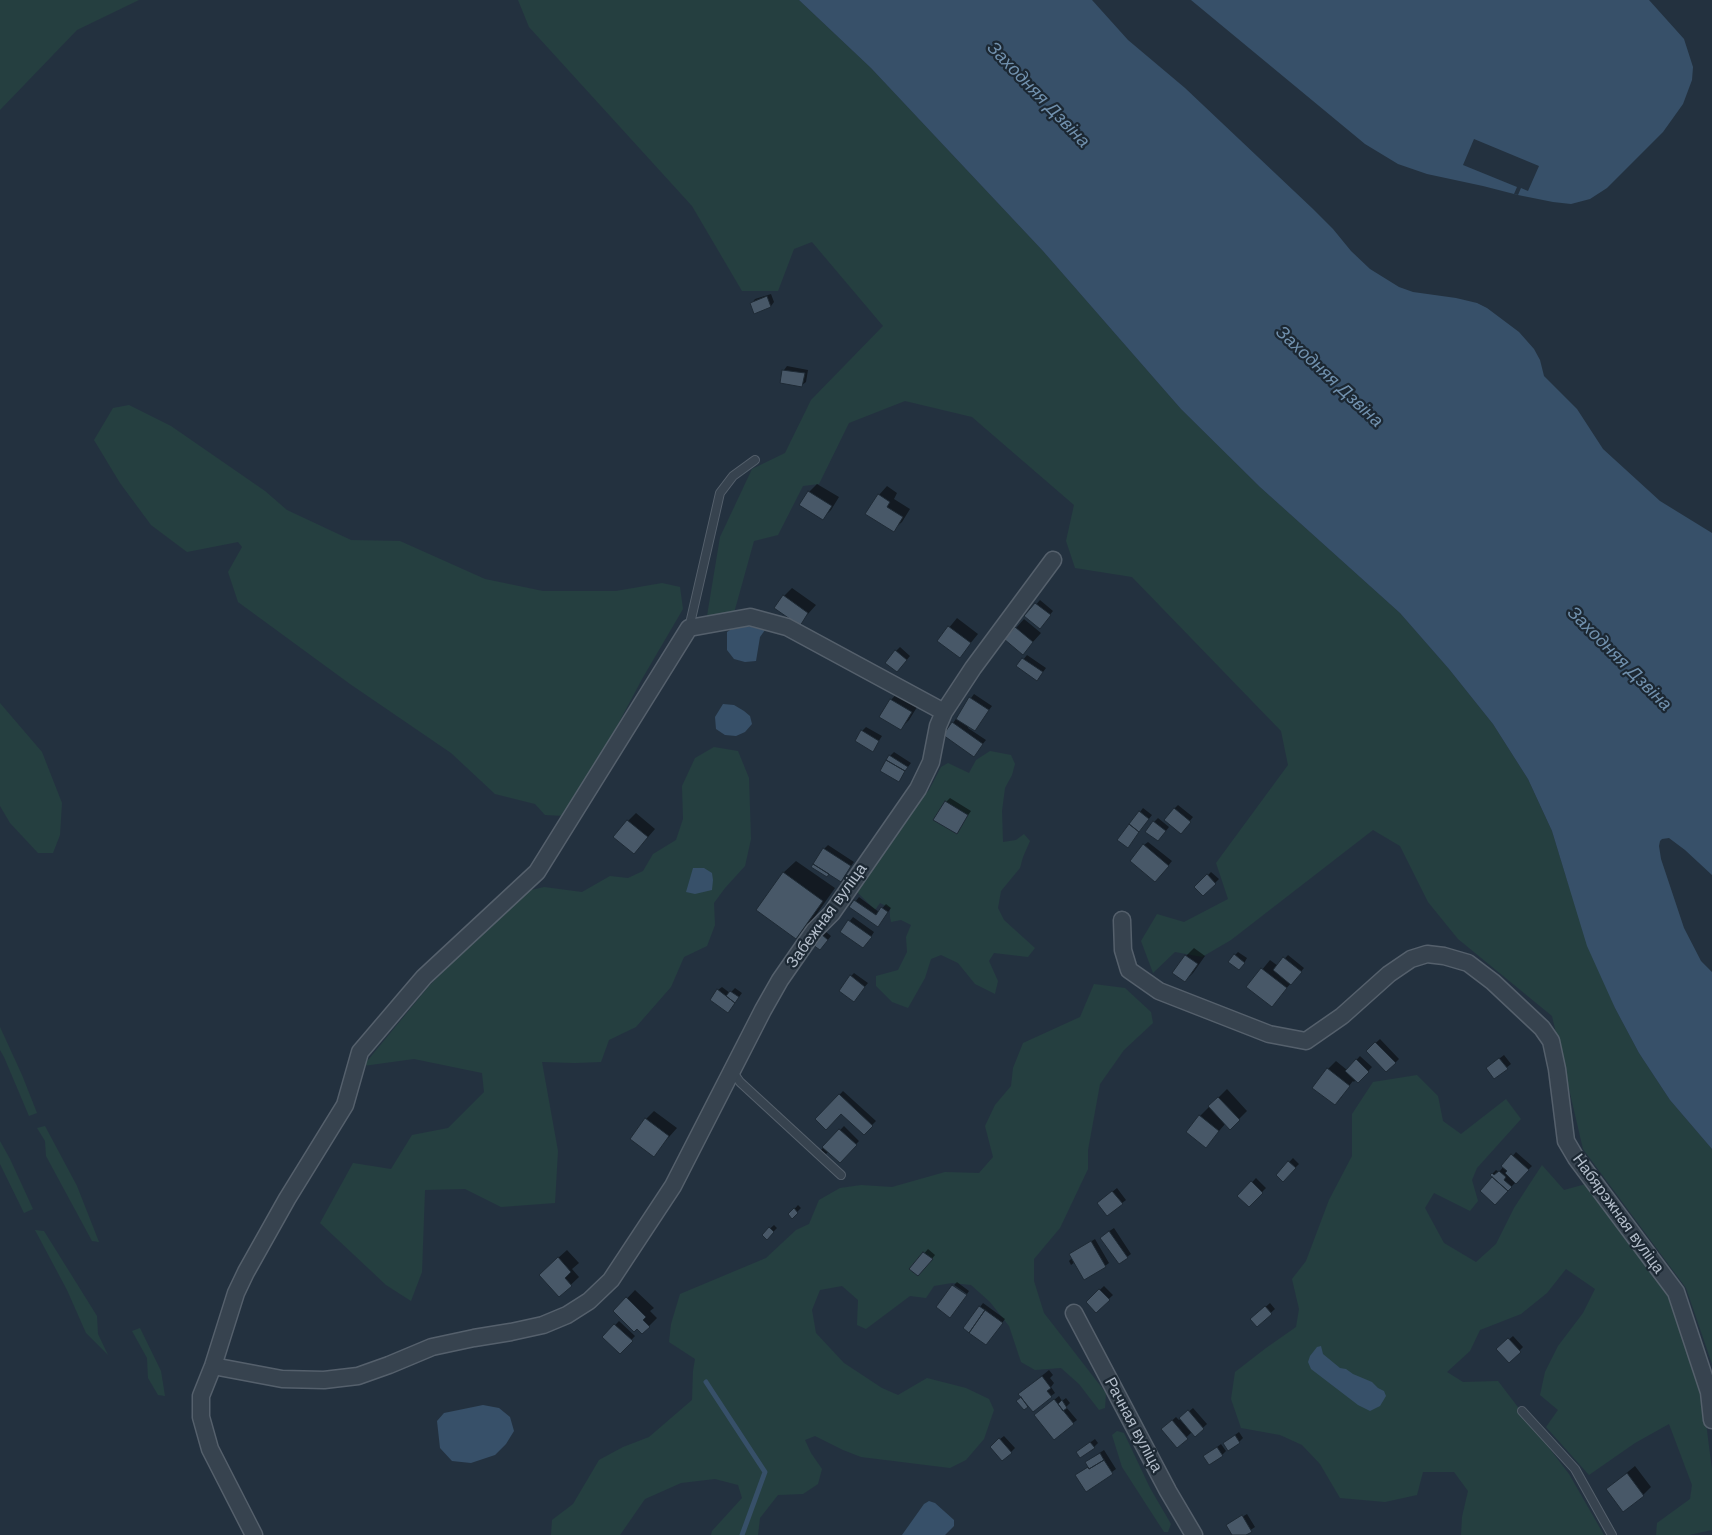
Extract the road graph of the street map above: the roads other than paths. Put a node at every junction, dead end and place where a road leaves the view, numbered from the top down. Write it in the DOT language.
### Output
graph roads {
  1 [pos="755,460"];
  2 [pos="1053,560"];
  3 [pos="689,628"];
  4 [pos="944,712"];
  5 [pos="1122,920"];
  6 [pos="732,1070"];
  7 [pos="841,1175"];
  8 [pos="1074,1313"];
  9 [pos="213,1366"];
  10 [pos="1522,1411"];
  11 [pos="1712,1420"];
  12 [pos="254,1535"];
  13 [pos="1194,1535"];
  14 [pos="1612,1535"];
  1 -- 3 [label="lane"];
  2 -- 4 [label="street, Забежная вуліца"];
  3 -- 4 [label="street"];
  3 -- 9 [label="street"];
  4 -- 6 [label="street, Забежная вуліца"];
  5 -- 11 [label="street, Набярэжная вуліца"];
  6 -- 7 [label="lane"];
  6 -- 9 [label="street, Забежная вуліца"];
  8 -- 13 [label="street, Рачная вуліца"];
  9 -- 12 [label="street"];
  10 -- 14 [label="lane"];
}
